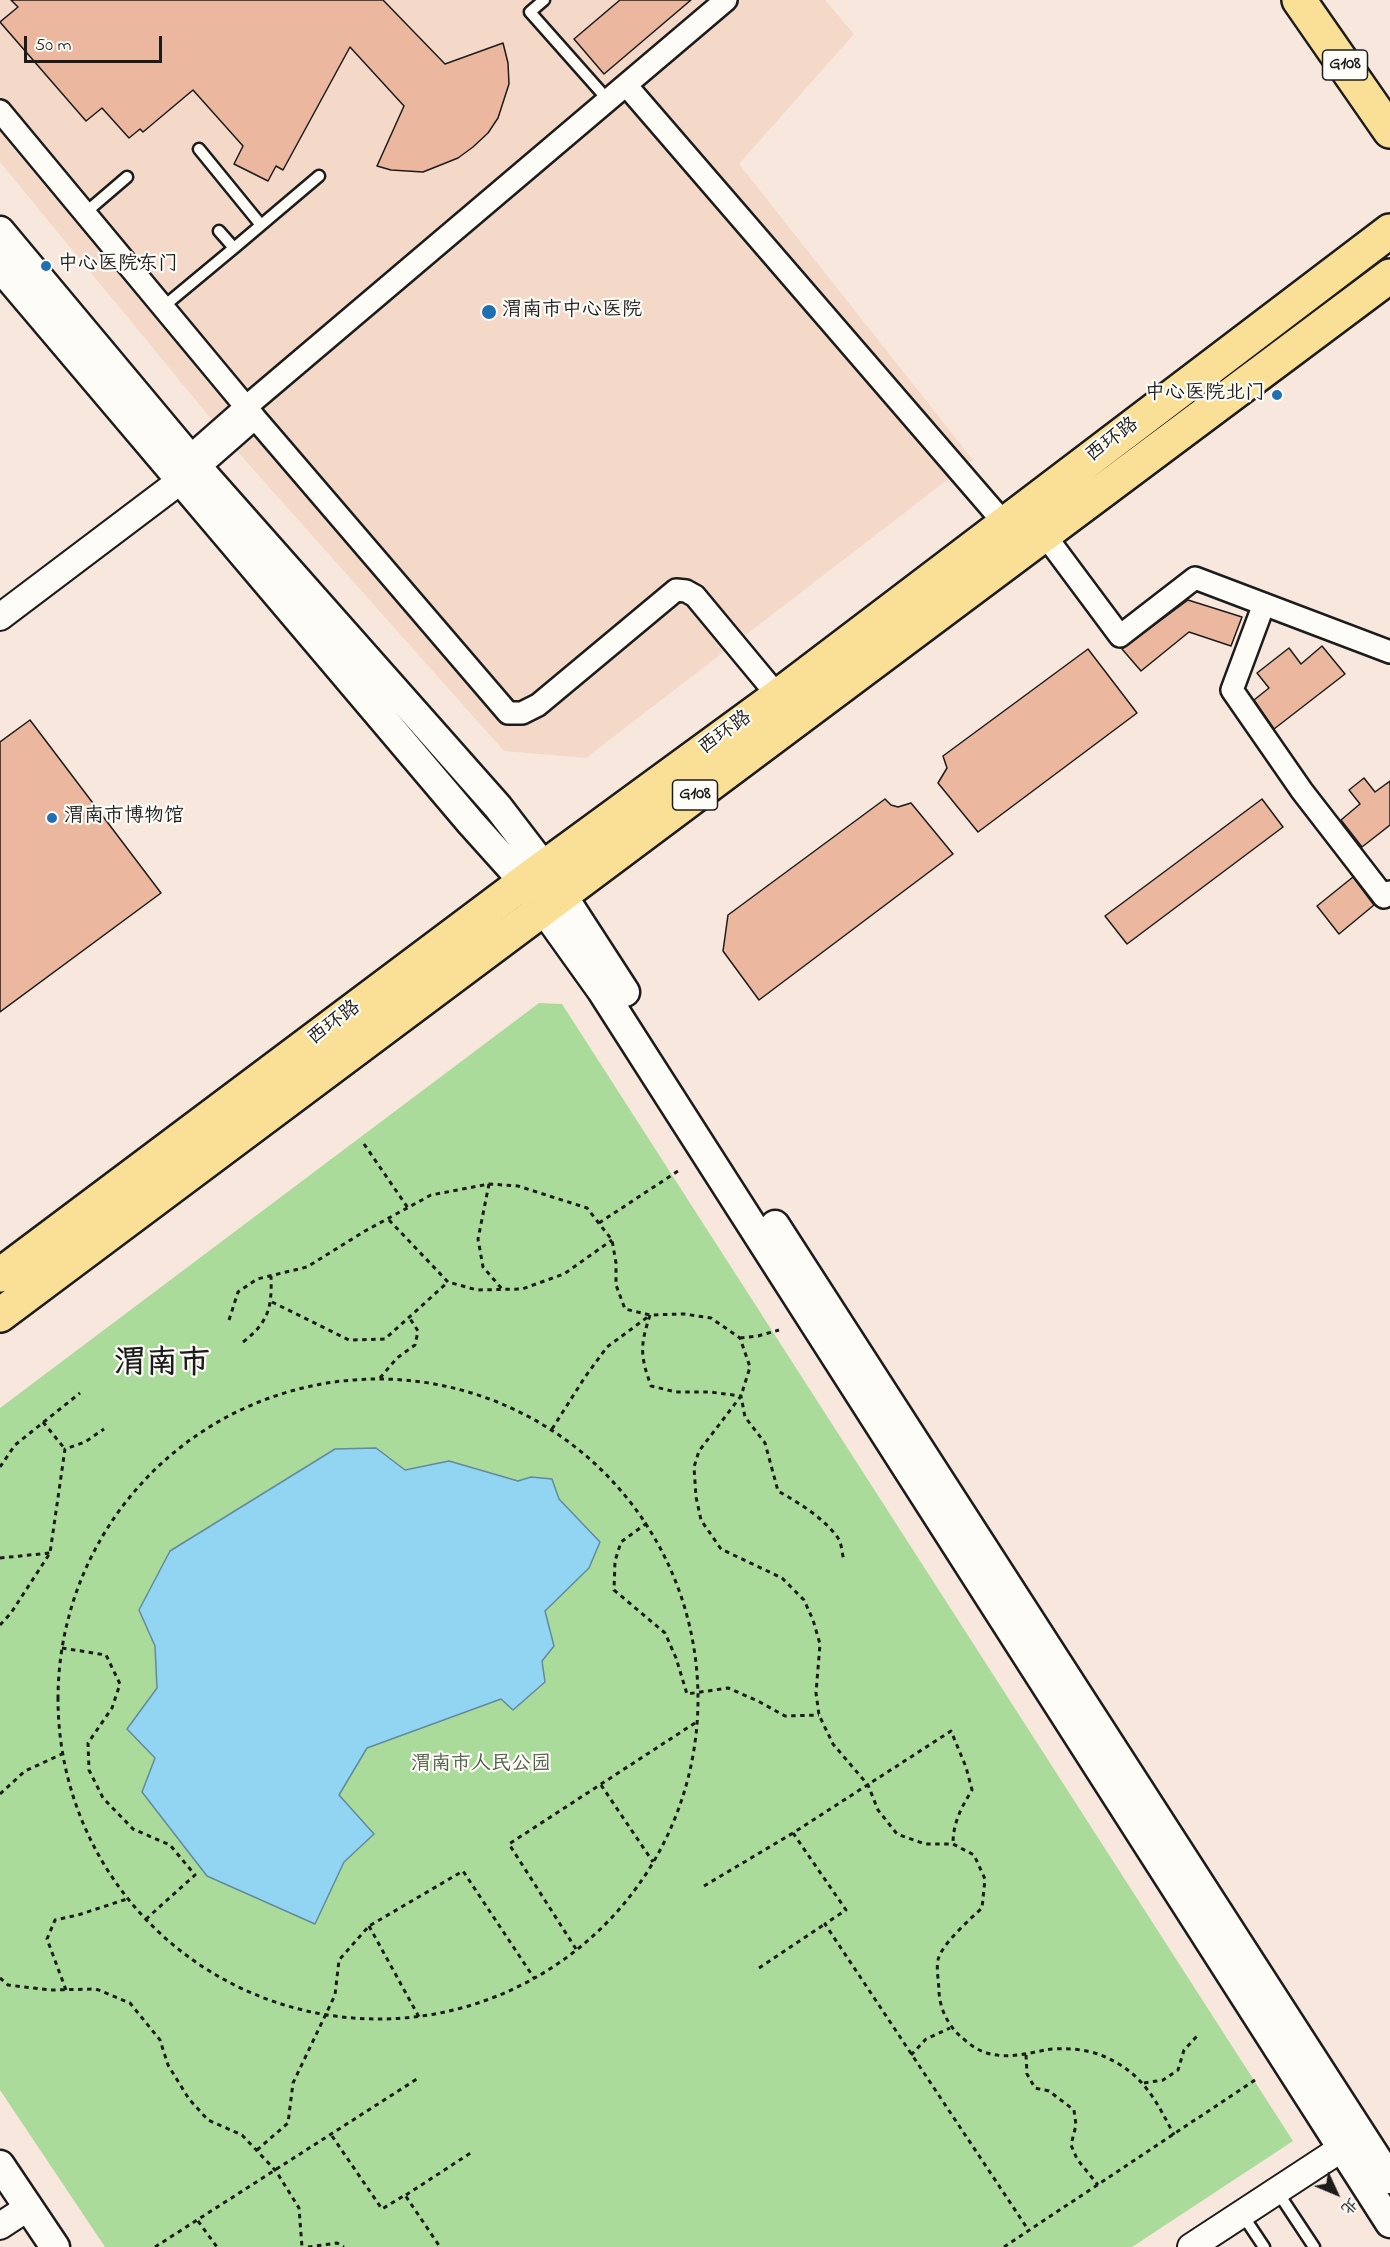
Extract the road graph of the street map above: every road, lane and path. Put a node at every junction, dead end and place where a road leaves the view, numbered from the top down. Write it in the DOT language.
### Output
graph roads {
  1 [pos="544,0"];
  2 [pos="726,0"];
  3 [pos="1299,0"];
  4 [pos="1327,0"];
  5 [pos="626,84"];
  6 [pos="1390,91"];
  7 [pos="608,99"];
  8 [pos="2,117"];
  9 [pos="1390,131"];
  10 [pos="199,149"];
  11 [pos="319,176"];
  12 [pos="128,177"];
  13 [pos="85,213"];
  14 [pos="261,225"];
  15 [pos="0,231"];
  16 [pos="219,231"];
  17 [pos="1390,231"];
  18 [pos="234,248"];
  19 [pos="0,267"];
  20 [pos="1390,276"];
  21 [pos="163,307"];
  22 [pos="251,413"];
  23 [pos="185,469"];
  24 [pos="1005,524"];
  25 [pos="1044,534"];
  26 [pos="0,599"];
  27 [pos="1264,604"];
  28 [pos="0,617"];
  29 [pos="1390,652"];
  30 [pos="778,696"];
  31 [pos="543,888"];
  32 [pos="1390,892"];
  33 [pos="364,1144"];
  34 [pos="678,1171"];
  35 [pos="489,1184"];
  36 [pos="408,1209"];
  37 [pos="388,1220"];
  38 [pos="599,1222"];
  39 [pos="612,1240"];
  40 [pos="0,1275"];
  41 [pos="271,1276"];
  42 [pos="448,1282"];
  43 [pos="502,1289"];
  44 [pos="272,1302"];
  45 [pos="0,1315"];
  46 [pos="650,1315"];
  47 [pos="410,1317"];
  48 [pos="229,1320"];
  49 [pos="779,1330"];
  50 [pos="740,1338"];
  51 [pos="243,1342"];
  52 [pos="380,1378"];
  53 [pos="80,1393"];
  54 [pos="741,1396"];
  55 [pos="43,1422"];
  56 [pos="104,1429"];
  57 [pos="552,1429"];
  58 [pos="65,1449"];
  59 [pos="0,1467"];
  60 [pos="647,1523"];
  61 [pos="50,1553"];
  62 [pos="0,1558"];
  63 [pos="844,1561"];
  64 [pos="0,1625"];
  65 [pos="62,1648"];
  66 [pos="699,1692"];
  67 [pos="819,1715"];
  68 [pos="698,1721"];
  69 [pos="62,1754"];
  70 [pos="601,1785"];
  71 [pos="868,1785"];
  72 [pos="0,1794"];
  73 [pos="793,1833"];
  74 [pos="953,1844"];
  75 [pos="653,1862"];
  76 [pos="704,1886"];
  77 [pos="127,1899"];
  78 [pos="145,1920"];
  79 [pos="825,1924"];
  80 [pos="369,1926"];
  81 [pos="576,1950"];
  82 [pos="759,1968"];
  83 [pos="0,1977"];
  84 [pos="534,1978"];
  85 [pos="66,1990"];
  86 [pos="326,2016"];
  87 [pos="419,2017"];
  88 [pos="950,2028"];
  89 [pos="1198,2036"];
  90 [pos="1026,2055"];
  91 [pos="911,2056"];
  92 [pos="420,2077"];
  93 [pos="1255,2080"];
  94 [pos="1143,2083"];
  95 [pos="1174,2135"];
  96 [pos="332,2136"];
  97 [pos="1356,2149"];
  98 [pos="256,2150"];
  99 [pos="472,2152"];
  100 [pos="0,2165"];
  101 [pos="276,2171"];
  102 [pos="1390,2179"];
  103 [pos="1098,2185"];
  104 [pos="405,2195"];
  105 [pos="1282,2198"];
  106 [pos="10,2213"];
  107 [pos="198,2221"];
  108 [pos="1390,2223"];
  109 [pos="1252,2230"];
  110 [pos="1029,2231"];
  111 [pos="32,2247"];
  112 [pos="55,2247"];
  113 [pos="155,2247"];
  114 [pos="217,2247"];
  115 [pos="302,2247"];
  116 [pos="308,2247"];
  117 [pos="344,2247"];
  118 [pos="440,2247"];
  119 [pos="1004,2247"];
  120 [pos="1191,2247"];
  121 [pos="1223,2247"];
  122 [pos="1314,2247"];
  1 -- 7 [label="lane"];
  2 -- 5 [label="street"];
  3 -- 9 [label="main road, G108"];
  4 -- 6 [label="main road, G108"];
  5 -- 7 [label="street"];
  5 -- 24 [label="street"];
  7 -- 22 [label="street"];
  8 -- 13 [label="street"];
  10 -- 14 [label="lane"];
  11 -- 14 [label="lane"];
  12 -- 13 [label="lane"];
  13 -- 21 [label="street"];
  14 -- 18 [label="lane"];
  15 -- 23 [label="main road"];
  16 -- 18 [label="lane"];
  17 -- 24 [label="main road, 西环路"];
  18 -- 21 [label="lane"];
  19 -- 23 [label="main road"];
  20 -- 25 [label="main road, 西环路 / G108"];
  21 -- 22 [label="street"];
  22 -- 23 [label="street"];
  22 -- 30 [label="street"];
  23 -- 26 [label="street"];
  23 -- 28 [label="street"];
  23 -- 31 [label="main road"];
  24 -- 30 [label="main road, 西环路"];
  25 -- 27 [label="street"];
  25 -- 31 [label="main road, 西环路 / G108"];
  27 -- 29 [label="street"];
  27 -- 32 [label="street"];
  30 -- 31 [label="main road, 西环路"];
  31 -- 40 [label="main road, 西环路"];
  31 -- 45 [label="main road, 西环路 / G108"];
  31 -- 97 [label="main road"];
  33 -- 36 [label="path"];
  34 -- 38 [label="path"];
  35 -- 36 [label="path"];
  35 -- 38 [label="path"];
  35 -- 43 [label="path"];
  36 -- 37 [label="path"];
  37 -- 41 [label="path"];
  37 -- 42 [label="path"];
  38 -- 39 [label="path"];
  39 -- 43 [label="path"];
  39 -- 46 [label="path"];
  41 -- 44 [label="path"];
  41 -- 48 [label="path"];
  42 -- 43 [label="path"];
  42 -- 47 [label="path"];
  44 -- 47 [label="path"];
  44 -- 51 [label="path"];
  46 -- 50 [label="path"];
  46 -- 54 [label="path"];
  46 -- 57 [label="path"];
  47 -- 52 [label="path"];
  49 -- 50 [label="path"];
  50 -- 54 [label="path"];
  52 -- 57 [label="path"];
  52 -- 65 [label="path"];
  53 -- 55 [label="path"];
  54 -- 63 [label="path"];
  54 -- 67 [label="path"];
  55 -- 58 [label="path"];
  55 -- 59 [label="path"];
  56 -- 58 [label="path"];
  57 -- 60 [label="path"];
  58 -- 61 [label="path"];
  60 -- 66 [label="path"];
  60 -- 66 [label="path"];
  61 -- 62 [label="path"];
  61 -- 64 [label="path"];
  65 -- 69 [label="path"];
  65 -- 78 [label="path"];
  66 -- 67 [label="path"];
  66 -- 68 [label="path"];
  67 -- 71 [label="path"];
  68 -- 70 [label="path"];
  68 -- 75 [label="path"];
  69 -- 72 [label="path"];
  69 -- 77 [label="path"];
  70 -- 75 [label="path"];
  70 -- 81 [label="path"];
  71 -- 73 [label="path"];
  71 -- 74 [label="path"];
  71 -- 74 [label="path"];
  73 -- 76 [label="path"];
  73 -- 79 [label="path"];
  74 -- 88 [label="path"];
  75 -- 81 [label="path"];
  77 -- 78 [label="path"];
  77 -- 85 [label="path"];
  78 -- 86 [label="path"];
  79 -- 82 [label="path"];
  79 -- 91 [label="path"];
  80 -- 84 [label="path"];
  80 -- 86 [label="path"];
  80 -- 87 [label="path"];
  81 -- 84 [label="path"];
  83 -- 85 [label="path"];
  84 -- 87 [label="path"];
  85 -- 98 [label="path"];
  86 -- 87 [label="path"];
  86 -- 98 [label="path"];
  88 -- 90 [label="path"];
  88 -- 91 [label="path"];
  89 -- 94 [label="path"];
  90 -- 94 [label="path"];
  90 -- 103 [label="path"];
  91 -- 110 [label="path"];
  92 -- 96 [label="path"];
  93 -- 95 [label="path"];
  94 -- 95 [label="path"];
  95 -- 103 [label="path"];
  96 -- 101 [label="path"];
  96 -- 104 [label="path"];
  97 -- 102 [label="main road"];
  97 -- 105 [label="street"];
  97 -- 108 [label="main road"];
  98 -- 101 [label="path"];
  99 -- 104 [label="path"];
  100 -- 106 [label="main road"];
  101 -- 107 [label="path"];
  101 -- 115 [label="path"];
  103 -- 110 [label="path"];
  104 -- 118 [label="path"];
  105 -- 109 [label="street"];
  105 -- 122 [label="lane"];
  106 -- 111 [label="main road"];
  106 -- 112 [label="main road"];
  107 -- 113 [label="path"];
  107 -- 114 [label="path"];
  109 -- 120 [label="street"];
  109 -- 121 [label="street"];
  110 -- 119 [label="path"];
  116 -- 117 [label="path"];
}
